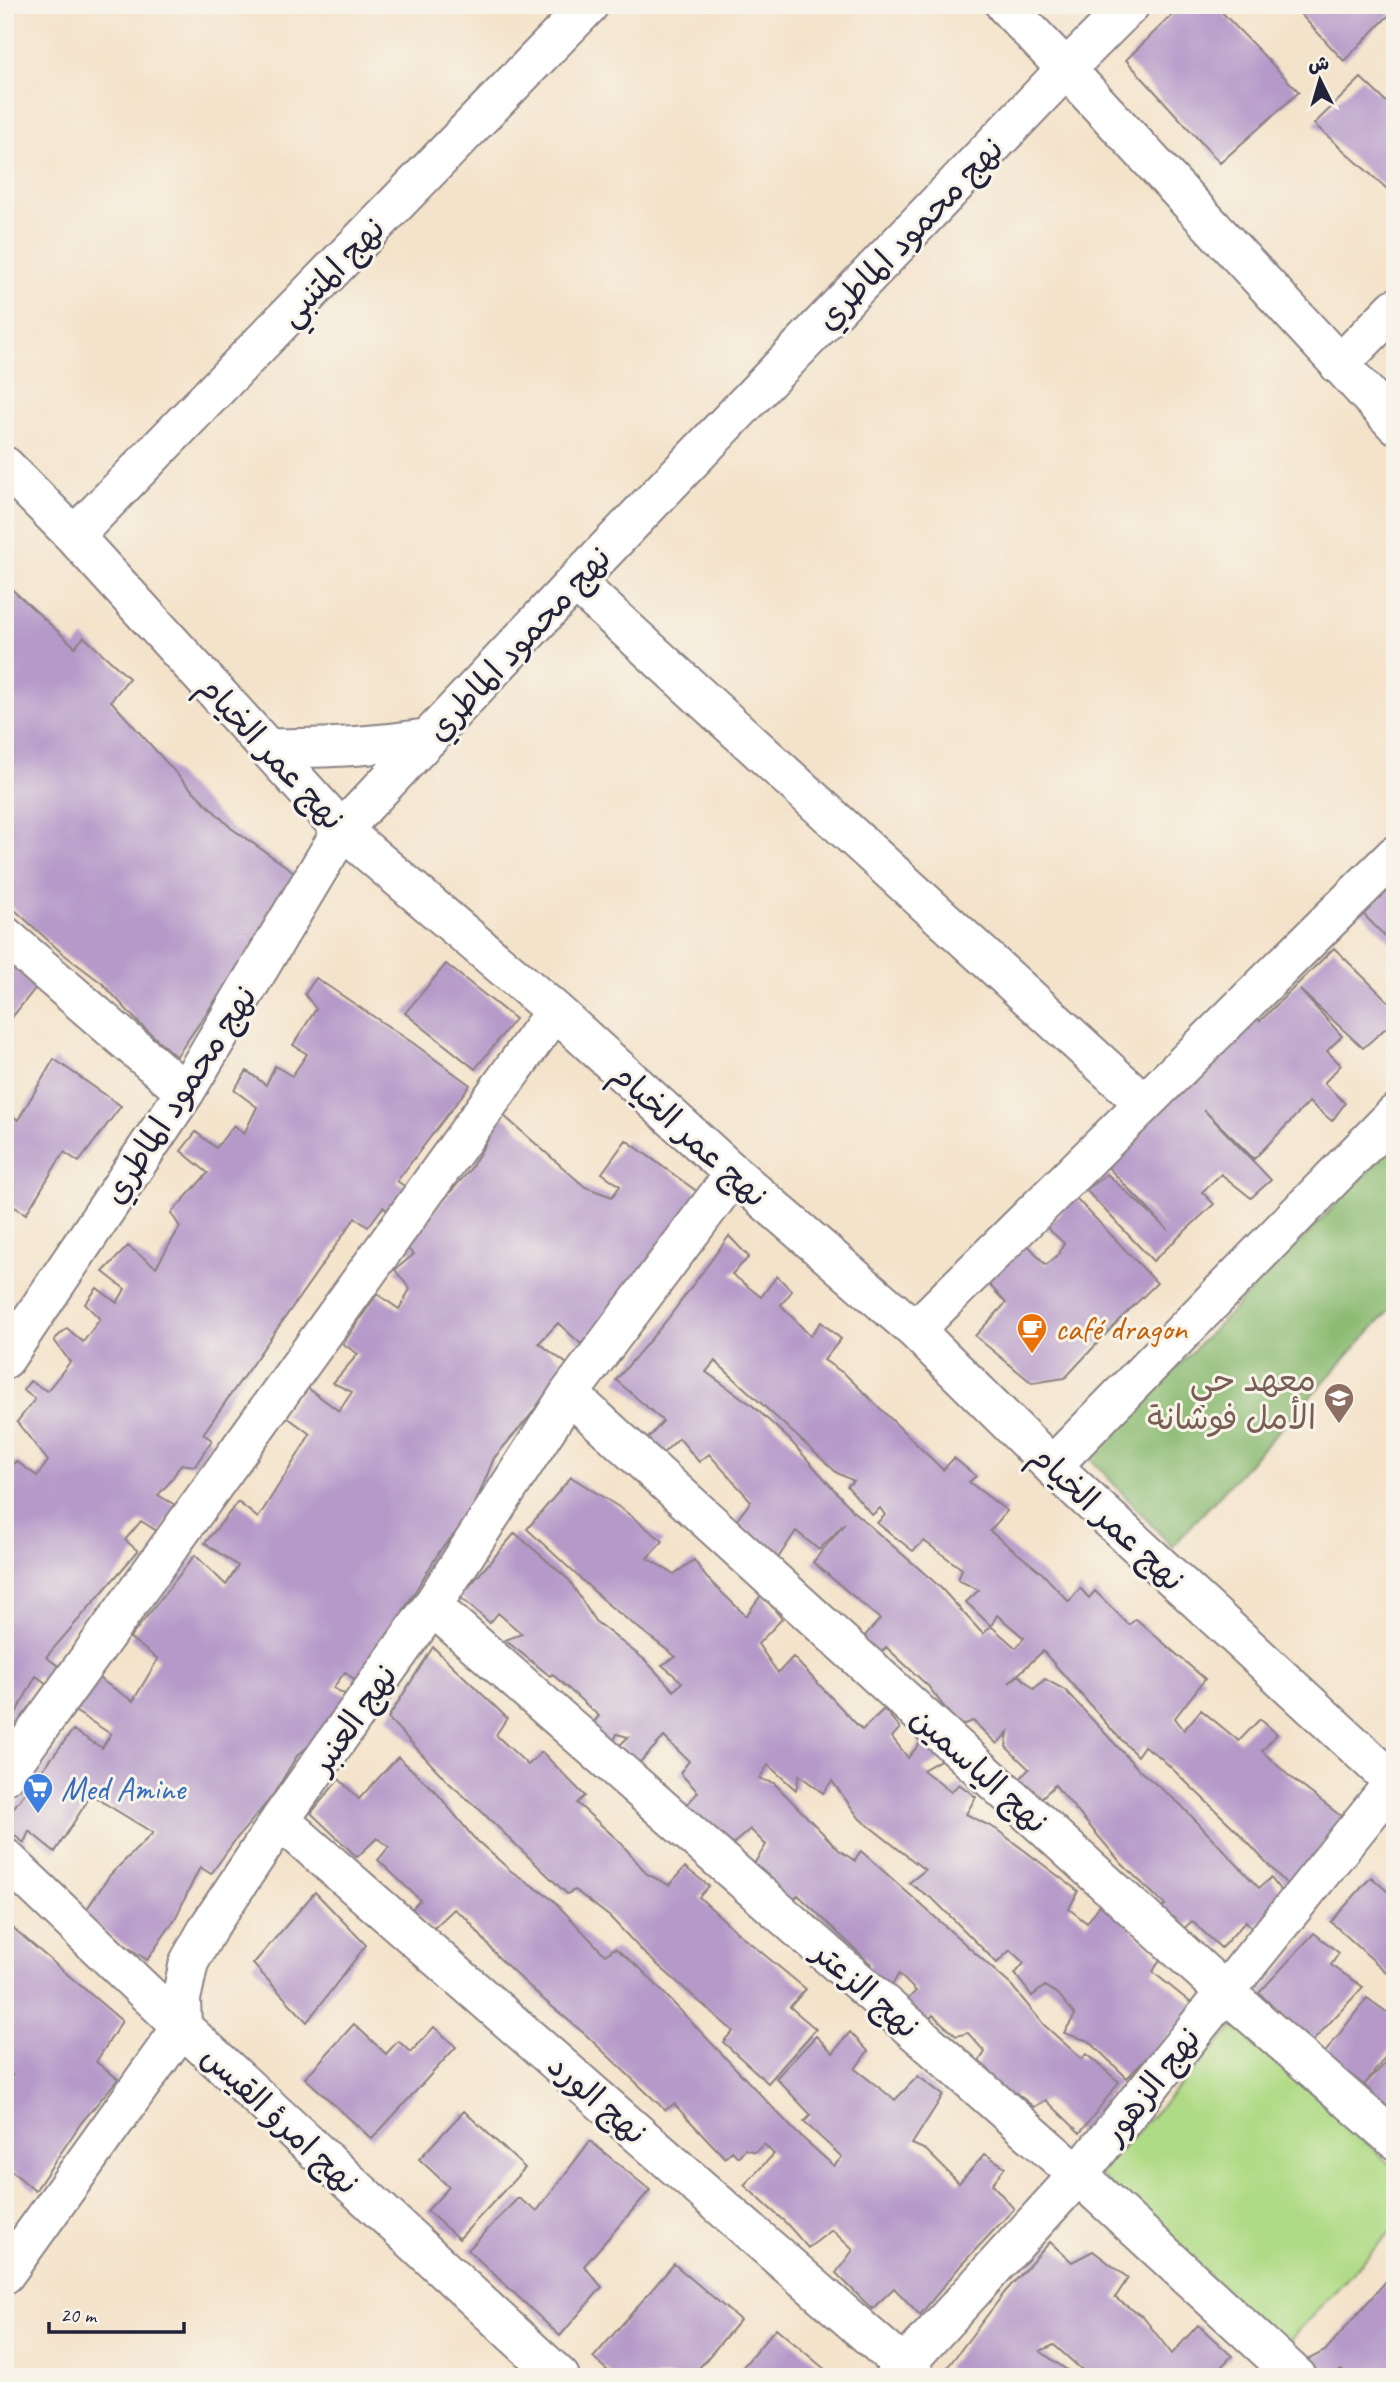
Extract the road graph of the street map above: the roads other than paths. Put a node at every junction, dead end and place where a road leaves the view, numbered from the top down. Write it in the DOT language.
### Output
graph roads {
  1 [pos="589,5"];
  2 [pos="1005,5"];
  3 [pos="1130,5"];
  4 [pos="1066,69"];
  5 [pos="1395,308"];
  6 [pos="1339,365"];
  7 [pos="1395,424"];
  8 [pos="5,466"];
  9 [pos="74,536"];
  10 [pos="575,582"];
  11 [pos="429,738"];
  12 [pos="268,748"];
  13 [pos="342,830"];
  14 [pos="1395,855"];
  15 [pos="5,936"];
  16 [pos="555,1011"];
  17 [pos="185,1092"];
  18 [pos="1144,1102"];
  19 [pos="1395,1114"];
  20 [pos="734,1174"];
  21 [pos="915,1330"];
  22 [pos="5,1359"];
  23 [pos="569,1394"];
  24 [pos="1052,1466"];
  25 [pos="432,1606"];
  26 [pos="5,1775"];
  27 [pos="1394,1782"];
  28 [pos="281,1820"];
  29 [pos="5,1858"];
  30 [pos="1224,1992"];
  31 [pos="183,2027"];
  32 [pos="1395,2140"];
  33 [pos="1078,2175"];
  34 [pos="5,2274"];
  35 [pos="905,2373"];
  36 [pos="560,2377"];
  37 [pos="1297,2377"];
  1 -- 9 [label="street, نهج المتنبي"];
  2 -- 4 [label="street"];
  3 -- 4 [label="street, نهج محمود الماطري"];
  4 -- 6 [label="street"];
  4 -- 10 [label="street, نهج محمود الماطري"];
  5 -- 6 [label="street"];
  6 -- 7 [label="street"];
  8 -- 9 [label="street, نهج عمر الخيام"];
  9 -- 12 [label="street, نهج عمر الخيام"];
  10 -- 11 [label="street, نهج محمود الماطري"];
  10 -- 18 [label="street"];
  11 -- 12 [label="street"];
  11 -- 13 [label="street, نهج محمود الماطري"];
  12 -- 13 [label="street, نهج عمر الخيام"];
  13 -- 16 [label="street, نهج عمر الخيام"];
  13 -- 17 [label="street, نهج محمود الماطري"];
  14 -- 18 [label="street"];
  15 -- 17 [label="street"];
  16 -- 20 [label="street, نهج عمر الخيام"];
  16 -- 26 [label="street"];
  17 -- 22 [label="street, نهج محمود الماطري"];
  18 -- 21 [label="street"];
  19 -- 24 [label="street"];
  20 -- 21 [label="street, نهج عمر الخيام"];
  20 -- 23 [label="street, نهج العنبر"];
  21 -- 24 [label="street, نهج عمر الخيام"];
  23 -- 25 [label="street, نهج العنبر"];
  23 -- 30 [label="street, نهج الياسمين"];
  24 -- 27 [label="street, نهج عمر الخيام"];
  25 -- 28 [label="street, نهج العنبر"];
  25 -- 33 [label="street, نهج الزعتر"];
  27 -- 30 [label="street, نهج الزهور"];
  28 -- 31 [label="street, نهج العنبر"];
  28 -- 35 [label="street, نهج الورد"];
  29 -- 31 [label="street, نهج امرؤ القيس"];
  30 -- 32 [label="street, نهج الياسمين"];
  30 -- 33 [label="street, نهج الزهور"];
  31 -- 34 [label="street"];
  31 -- 36 [label="street, نهج امرؤ القيس"];
  33 -- 35 [label="street, نهج الزهور"];
  33 -- 37 [label="street, نهج الزعتر"];
}
